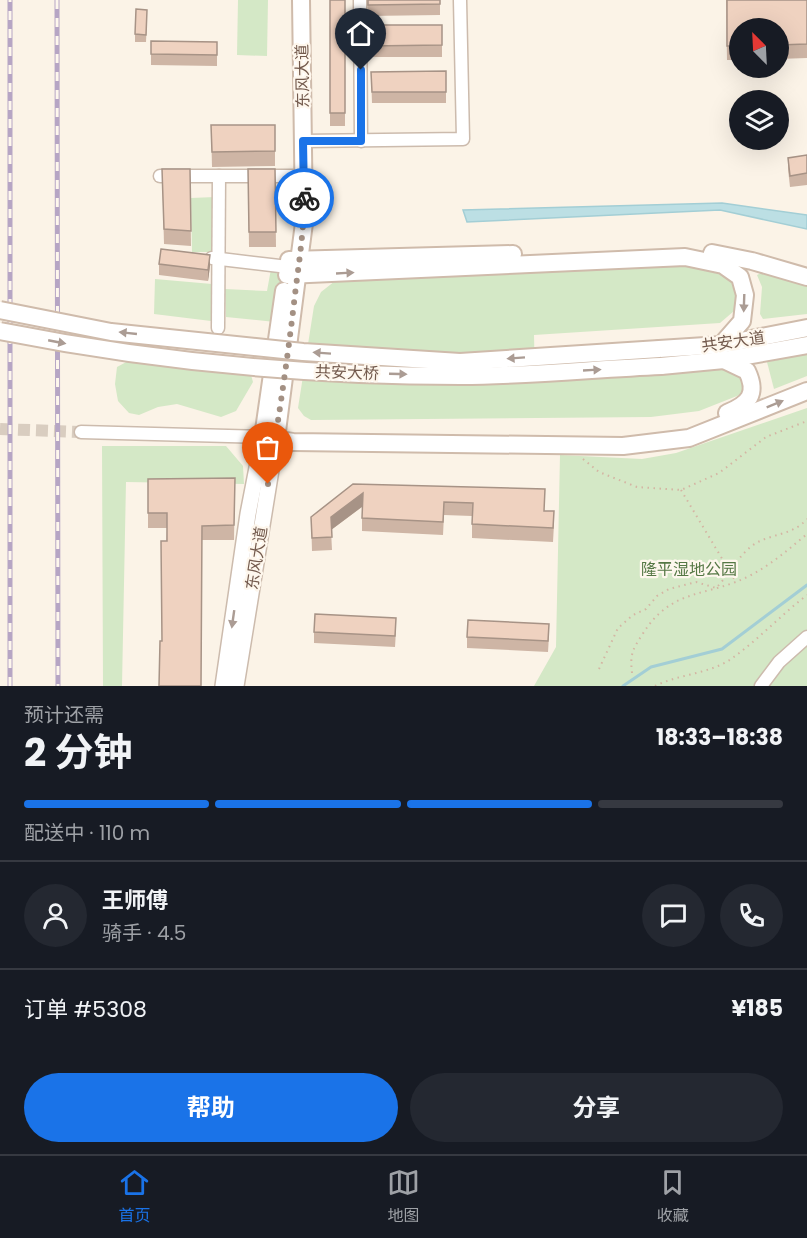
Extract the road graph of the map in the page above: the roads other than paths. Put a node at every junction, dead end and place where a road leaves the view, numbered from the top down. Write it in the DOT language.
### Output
graph roads {
  1 [pos="291,0"];
  2 [pos="301,0"];
  3 [pos="360,0"];
  4 [pos="460,0"];
  5 [pos="303,141"];
  6 [pos="361,141"];
  7 [pos="160,176"];
  8 [pos="219,176"];
  9 [pos="293,176"];
  10 [pos="196,256"];
  11 [pos="219,259"];
  12 [pos="292,267"];
  13 [pos="807,277"];
  14 [pos="0,310"];
  15 [pos="218,328"];
  16 [pos="807,328"];
  17 [pos="0,331"];
  18 [pos="807,345"];
  19 [pos="658,349"];
  20 [pos="723,352"];
  21 [pos="807,391"];
  22 [pos="81,432"];
  23 [pos="271,437"];
  24 [pos="807,637"];
  25 [pos="223,686"];
  26 [pos="236,686"];
  27 [pos="761,686"];
  1 -- 9 [label="main road"];
  2 -- 5 [label="main road, 东风大道"];
  3 -- 6 [label="street"];
  4 -- 6 [label="street"];
  5 -- 6 [label="street"];
  5 -- 12 [label="main road, 东风大道"];
  7 -- 8 [label="street"];
  8 -- 9 [label="street"];
  8 -- 11 [label="street"];
  9 -- 12 [label="main road"];
  10 -- 11 [label="street"];
  11 -- 12 [label="street"];
  11 -- 15 [label="street"];
  12 -- 13 [label="main road"];
  12 -- 20 [label="main road, one-way"];
  12 -- 23 [label="main road"];
  19 -- 14 [label="main road, 共安大桥, one-way, bridge"];
  16 -- 20 [label="main road, 共安大道"];
  17 -- 20 [label="main road, 共安大桥, one-way, bridge"];
  18 -- 20 [label="main road"];
  19 -- 20 [label="main road, 共安大道"];
  20 -- 23 [label="main road"];
  23 -- 21 [label="main road, one-way"];
  22 -- 23 [label="street"];
  23 -- 25 [label="street, 东风大道, one-way"];
  23 -- 26 [label="street, 东风大道"];
  24 -- 27 [label="street"];
}
